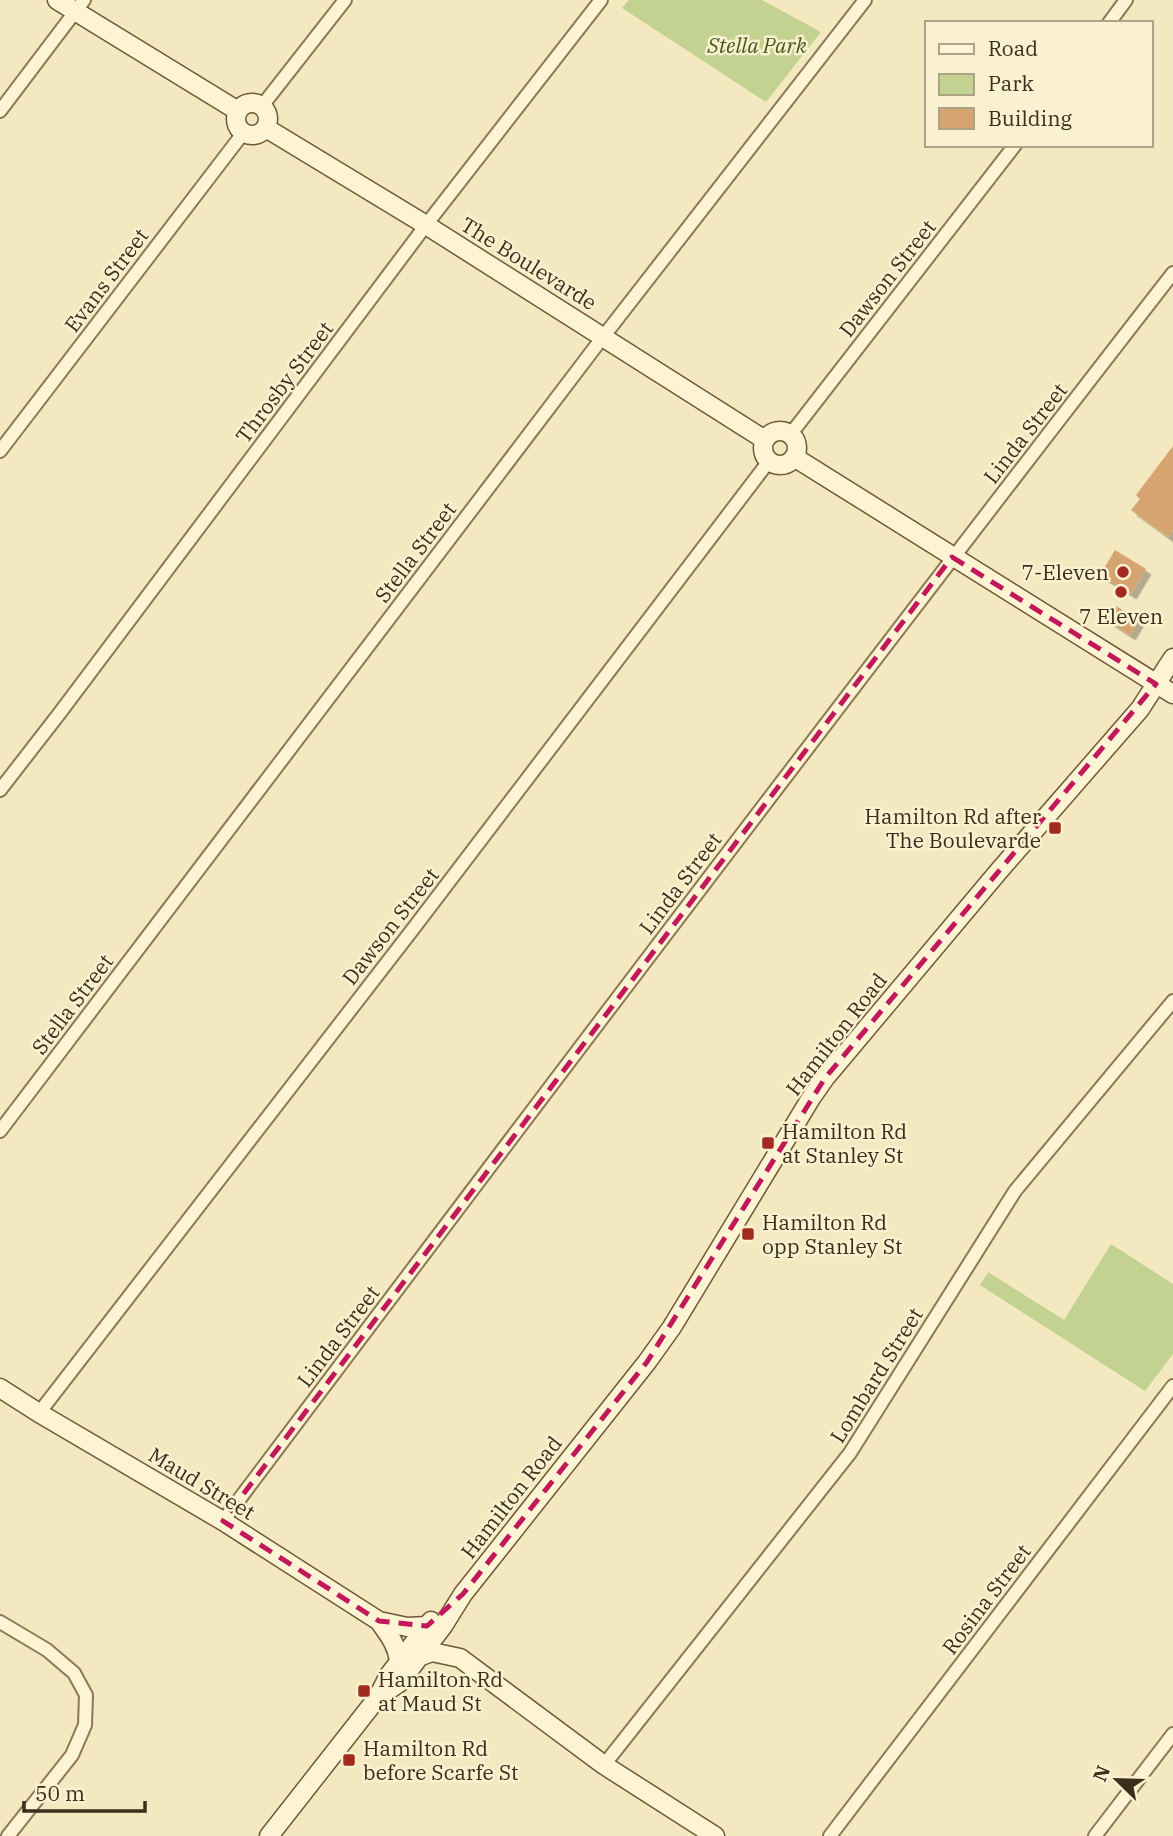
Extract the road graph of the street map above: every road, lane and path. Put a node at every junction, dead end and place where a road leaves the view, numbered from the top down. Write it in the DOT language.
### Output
graph roads {
  1 [pos="57,0"];
  2 [pos="345,0"];
  3 [pos="601,0"];
  4 [pos="865,0"];
  5 [pos="1126,0"];
  6 [pos="80,6"];
  7 [pos="1110,21"];
  8 [pos="262,106"];
  9 [pos="0,111"];
  10 [pos="238,111"];
  11 [pos="265,128"];
  12 [pos="244,132"];
  13 [pos="1012,147"];
  14 [pos="426,225"];
  15 [pos="1173,273"];
  16 [pos="603,337"];
  17 [pos="790,435"];
  18 [pos="765,440"];
  19 [pos="0,451"];
  20 [pos="794,457"];
  21 [pos="769,461"];
  22 [pos="953,557"];
  23 [pos="1173,658"];
  24 [pos="1156,684"];
  25 [pos="1173,694"];
  26 [pos="0,790"];
  27 [pos="1173,1001"];
  28 [pos="0,1131"];
  29 [pos="1173,1386"];
  30 [pos="0,1388"];
  31 [pos="39,1413"];
  32 [pos="223,1521"];
  33 [pos="463,1594"];
  34 [pos="448,1618"];
  35 [pos="379,1621"];
  36 [pos="0,1622"];
  37 [pos="427,1626"];
  38 [pos="421,1656"];
  39 [pos="460,1658"];
  40 [pos="399,1663"];
  41 [pos="379,1697"];
  42 [pos="1173,1734"];
  43 [pos="604,1765"];
  44 [pos="8,1836"];
  45 [pos="269,1836"];
  46 [pos="715,1836"];
  47 [pos="830,1836"];
  48 [pos="1095,1836"];
  1 -- 6 [label="street"];
  2 -- 8 [label="street"];
  3 -- 14 [label="street, Throsby Street"];
  4 -- 16 [label="street, Stella Street"];
  5 -- 7 [label="street"];
  6 -- 9 [label="street"];
  6 -- 10 [label="street"];
  8 -- 10 [label="street"];
  8 -- 11 [label="street"];
  10 -- 12 [label="street"];
  11 -- 12 [label="street"];
  11 -- 14 [label="street, The Boulevarde"];
  12 -- 19 [label="street, Evans Street"];
  13 -- 17 [label="street, Dawson Street"];
  14 -- 16 [label="street, The Boulevarde"];
  14 -- 26 [label="street, Throsby Street"];
  15 -- 22 [label="street, Linda Street"];
  16 -- 18 [label="street, The Boulevarde"];
  16 -- 28 [label="street, Stella Street"];
  17 -- 18 [label="street"];
  17 -- 20 [label="street"];
  18 -- 21 [label="street"];
  20 -- 21 [label="street"];
  20 -- 22 [label="street"];
  21 -- 31 [label="street, Dawson Street"];
  22 -- 24 [label="street"];
  22 -- 32 [label="street, Linda Street"];
  23 -- 24 [label="street, Hamilton Road"];
  24 -- 25 [label="street"];
  24 -- 33 [label="street, Hamilton Road"];
  27 -- 43 [label="street, Lombard Street"];
  29 -- 47 [label="street, Rosina Street"];
  30 -- 31 [label="street, Maud Street"];
  31 -- 32 [label="street, Maud Street"];
  32 -- 35 [label="street, Maud Street"];
  33 -- 34 [label="street, Hamilton Road"];
  33 -- 37 [label="street, Hamilton Road"];
  34 -- 38 [label="street, Hamilton Road"];
  34 -- 39 [label="street"];
  35 -- 37 [label="street, Maud Street"];
  35 -- 40 [label="street, Maud Street"];
  36 -- 44 [label="street"];
  37 -- 40 [label="street, Hamilton Road"];
  38 -- 39 [label="street"];
  38 -- 41 [label="street, Hamilton Road"];
  39 -- 43 [label="street"];
  40 -- 41 [label="street, Hamilton Road"];
  41 -- 45 [label="street, Hamilton Road"];
  42 -- 48 [label="street"];
  43 -- 46 [label="street"];
}
